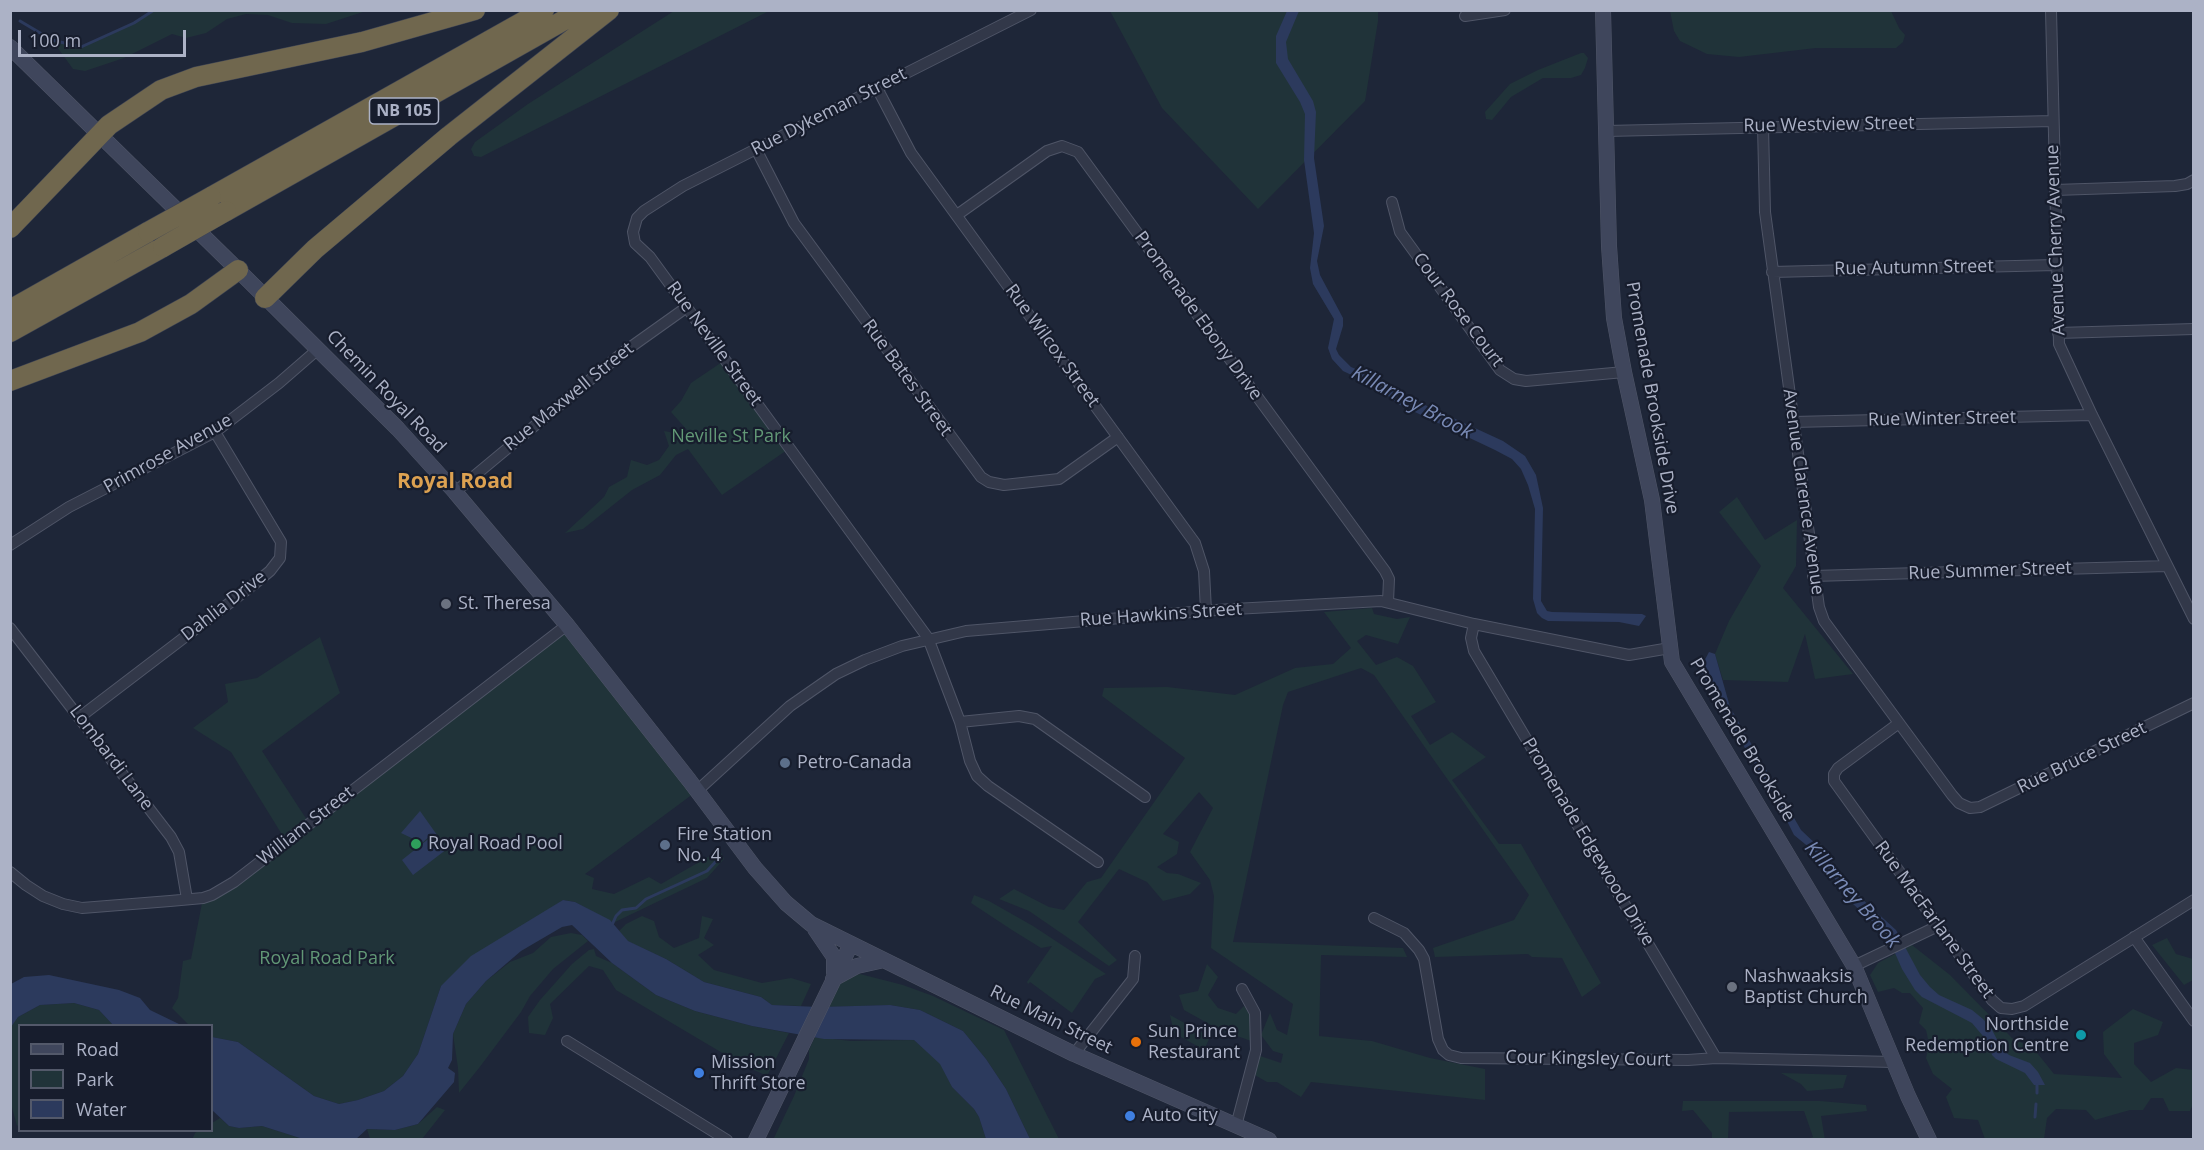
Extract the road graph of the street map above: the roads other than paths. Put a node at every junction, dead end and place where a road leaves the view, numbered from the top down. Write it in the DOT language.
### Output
graph roads {
  1 [pos="475,10"];
  2 [pos="544,10"];
  3 [pos="582,10"];
  4 [pos="609,10"];
  5 [pos="1032,10"];
  6 [pos="1505,10"];
  7 [pos="1603,10"];
  8 [pos="2051,10"];
  9 [pos="1465,16"];
  10 [pos="10,47"];
  11 [pos="877,88"];
  12 [pos="2053,121"];
  13 [pos="1763,126"];
  14 [pos="1606,131"];
  15 [pos="100,133"];
  16 [pos="756,149"];
  17 [pos="2193,180"];
  18 [pos="2055,190"];
  19 [pos="1392,202"];
  20 [pos="957,215"];
  21 [pos="634,225"];
  22 [pos="10,228"];
  23 [pos="2056,265"];
  24 [pos="238,270"];
  25 [pos="1772,272"];
  26 [pos="265,298"];
  27 [pos="687,307"];
  28 [pos="10,310"];
  29 [pos="2193,329"];
  30 [pos="10,332"];
  31 [pos="2058,333"];
  32 [pos="317,350"];
  33 [pos="1624,372"];
  34 [pos="10,381"];
  35 [pos="2092,415"];
  36 [pos="1793,422"];
  37 [pos="215,432"];
  38 [pos="1118,437"];
  39 [pos="455,492"];
  40 [pos="10,546"];
  41 [pos="2167,566"];
  42 [pos="1814,576"];
  43 [pos="1388,602"];
  44 [pos="1206,611"];
  45 [pos="2193,619"];
  46 [pos="1474,624"];
  47 [pos="567,625"];
  48 [pos="10,628"];
  49 [pos="928,638"];
  50 [pos="1670,648"];
  51 [pos="2193,703"];
  52 [pos="80,717"];
  53 [pos="960,722"];
  54 [pos="1899,723"];
  55 [pos="697,791"];
  56 [pos="1145,797"];
  57 [pos="1970,808"];
  58 [pos="1098,862"];
  59 [pos="10,872"];
  60 [pos="187,899"];
  61 [pos="2193,900"];
  62 [pos="1374,918"];
  63 [pos="811,924"];
  64 [pos="1938,926"];
  65 [pos="2134,937"];
  66 [pos="850,944"];
  67 [pos="1135,956"];
  68 [pos="884,960"];
  69 [pos="1854,966"];
  70 [pos="829,985"];
  71 [pos="1242,989"];
  72 [pos="2193,1021"];
  73 [pos="567,1041"];
  74 [pos="1074,1054"];
  75 [pos="1716,1058"];
  76 [pos="1894,1062"];
  77 [pos="1236,1126"];
  78 [pos="727,1140"];
  79 [pos="756,1140"];
  80 [pos="1269,1140"];
  81 [pos="1929,1140"];
  1 -- 15 [label="highway"];
  2 -- 28 [label="highway, NB 105, bridge"];
  3 -- 30 [label="highway, NB 105, bridge"];
  4 -- 26 [label="highway"];
  5 -- 11 [label="street, Rue Dykeman Street"];
  6 -- 9 [label="street"];
  7 -- 14 [label="main road, Promenade Brookside Drive"];
  8 -- 12 [label="street, Avenue Cherry Avenue"];
  10 -- 15 [label="main road, Chemin Royal Road"];
  11 -- 16 [label="street, Rue Dykeman Street"];
  11 -- 20 [label="street, Rue Wilcox Street"];
  12 -- 13 [label="street, Rue Westview Street"];
  12 -- 18 [label="street, Avenue Cherry Avenue"];
  13 -- 14 [label="street, Rue Westview Street"];
  13 -- 25 [label="street, Avenue Clarence Avenue"];
  14 -- 33 [label="main road, Promenade Brookside Drive"];
  15 -- 22 [label="highway"];
  15 -- 24 [label="main road, Chemin Royal Road"];
  16 -- 21 [label="street, Rue Dykeman Street"];
  16 -- 38 [label="street, Rue Bates Street"];
  17 -- 18 [label="street"];
  18 -- 23 [label="street, Avenue Cherry Avenue"];
  19 -- 33 [label="street, Cour Rose Court"];
  20 -- 38 [label="street, Rue Wilcox Street"];
  20 -- 43 [label="street, Promenade Ebony Drive"];
  21 -- 27 [label="street, Rue Neville Street"];
  23 -- 25 [label="street, Rue Autumn Street"];
  23 -- 31 [label="street, Avenue Cherry Avenue"];
  24 -- 26 [label="main road, Chemin Royal Road"];
  24 -- 34 [label="highway"];
  25 -- 36 [label="street, Avenue Clarence Avenue"];
  26 -- 32 [label="main road, Chemin Royal Road"];
  27 -- 39 [label="street, Rue Maxwell Street"];
  27 -- 49 [label="street, Rue Neville Street"];
  29 -- 31 [label="street"];
  31 -- 35 [label="street, Avenue Cherry Avenue"];
  32 -- 37 [label="street, Primrose Avenue"];
  32 -- 39 [label="main road, Chemin Royal Road"];
  33 -- 50 [label="main road, Promenade Brookside Drive"];
  35 -- 36 [label="street, Rue Winter Street"];
  35 -- 41 [label="street, Avenue Cherry Avenue"];
  36 -- 42 [label="street, Avenue Clarence Avenue"];
  37 -- 40 [label="street, Primrose Avenue"];
  37 -- 52 [label="street, Dahlia Drive"];
  38 -- 44 [label="street, Rue Wilcox Street"];
  39 -- 47 [label="main road, Chemin Royal Road"];
  41 -- 42 [label="street, Rue Summer Street"];
  41 -- 45 [label="street, Avenue Cherry Avenue"];
  42 -- 54 [label="street, Avenue Clarence Avenue"];
  43 -- 44 [label="street, Rue Hawkins Street"];
  43 -- 46 [label="street, Rue Hawkins Street"];
  44 -- 49 [label="street, Rue Hawkins Street"];
  46 -- 50 [label="street, Rue Hawkins Street"];
  46 -- 75 [label="street, Promenade Edgewood Drive"];
  47 -- 55 [label="main road, Chemin Royal Road"];
  47 -- 60 [label="street, William Street"];
  48 -- 52 [label="street, Lombardi Lane"];
  49 -- 53 [label="street, Rue Neville Street"];
  49 -- 55 [label="street, Rue Hawkins Street"];
  50 -- 69 [label="main road, Promenade Brookside"];
  51 -- 57 [label="street, Rue Bruce Street"];
  52 -- 60 [label="street, Lombardi Lane"];
  53 -- 56 [label="street"];
  53 -- 58 [label="street, Rue Neville Street"];
  54 -- 57 [label="street, Avenue Clarence Avenue"];
  54 -- 64 [label="street, Rue MacFarlane Street"];
  55 -- 63 [label="main road, Chemin Royal Road"];
  59 -- 60 [label="street, William Street"];
  61 -- 65 [label="street, Rue MacFarlane Street"];
  62 -- 75 [label="street, Cour Kingsley Court"];
  63 -- 66 [label="main road, Chemin Royal Road"];
  63 -- 70 [label="main road"];
  64 -- 65 [label="street, Rue MacFarlane Street"];
  64 -- 69 [label="street"];
  65 -- 72 [label="street"];
  66 -- 68 [label="main road, Rue Main Street"];
  66 -- 70 [label="main road"];
  67 -- 74 [label="street"];
  68 -- 70 [label="main road"];
  68 -- 74 [label="main road, Rue Main Street"];
  69 -- 76 [label="main road, Promenade Brookside"];
  70 -- 79 [label="main road"];
  71 -- 77 [label="street"];
  73 -- 78 [label="street"];
  74 -- 77 [label="main road, Rue Main Street"];
  75 -- 76 [label="street, Cour Kingsley Court"];
  76 -- 81 [label="main road, Promenade Brookside"];
  77 -- 80 [label="main road, Rue Main Street"];
}
